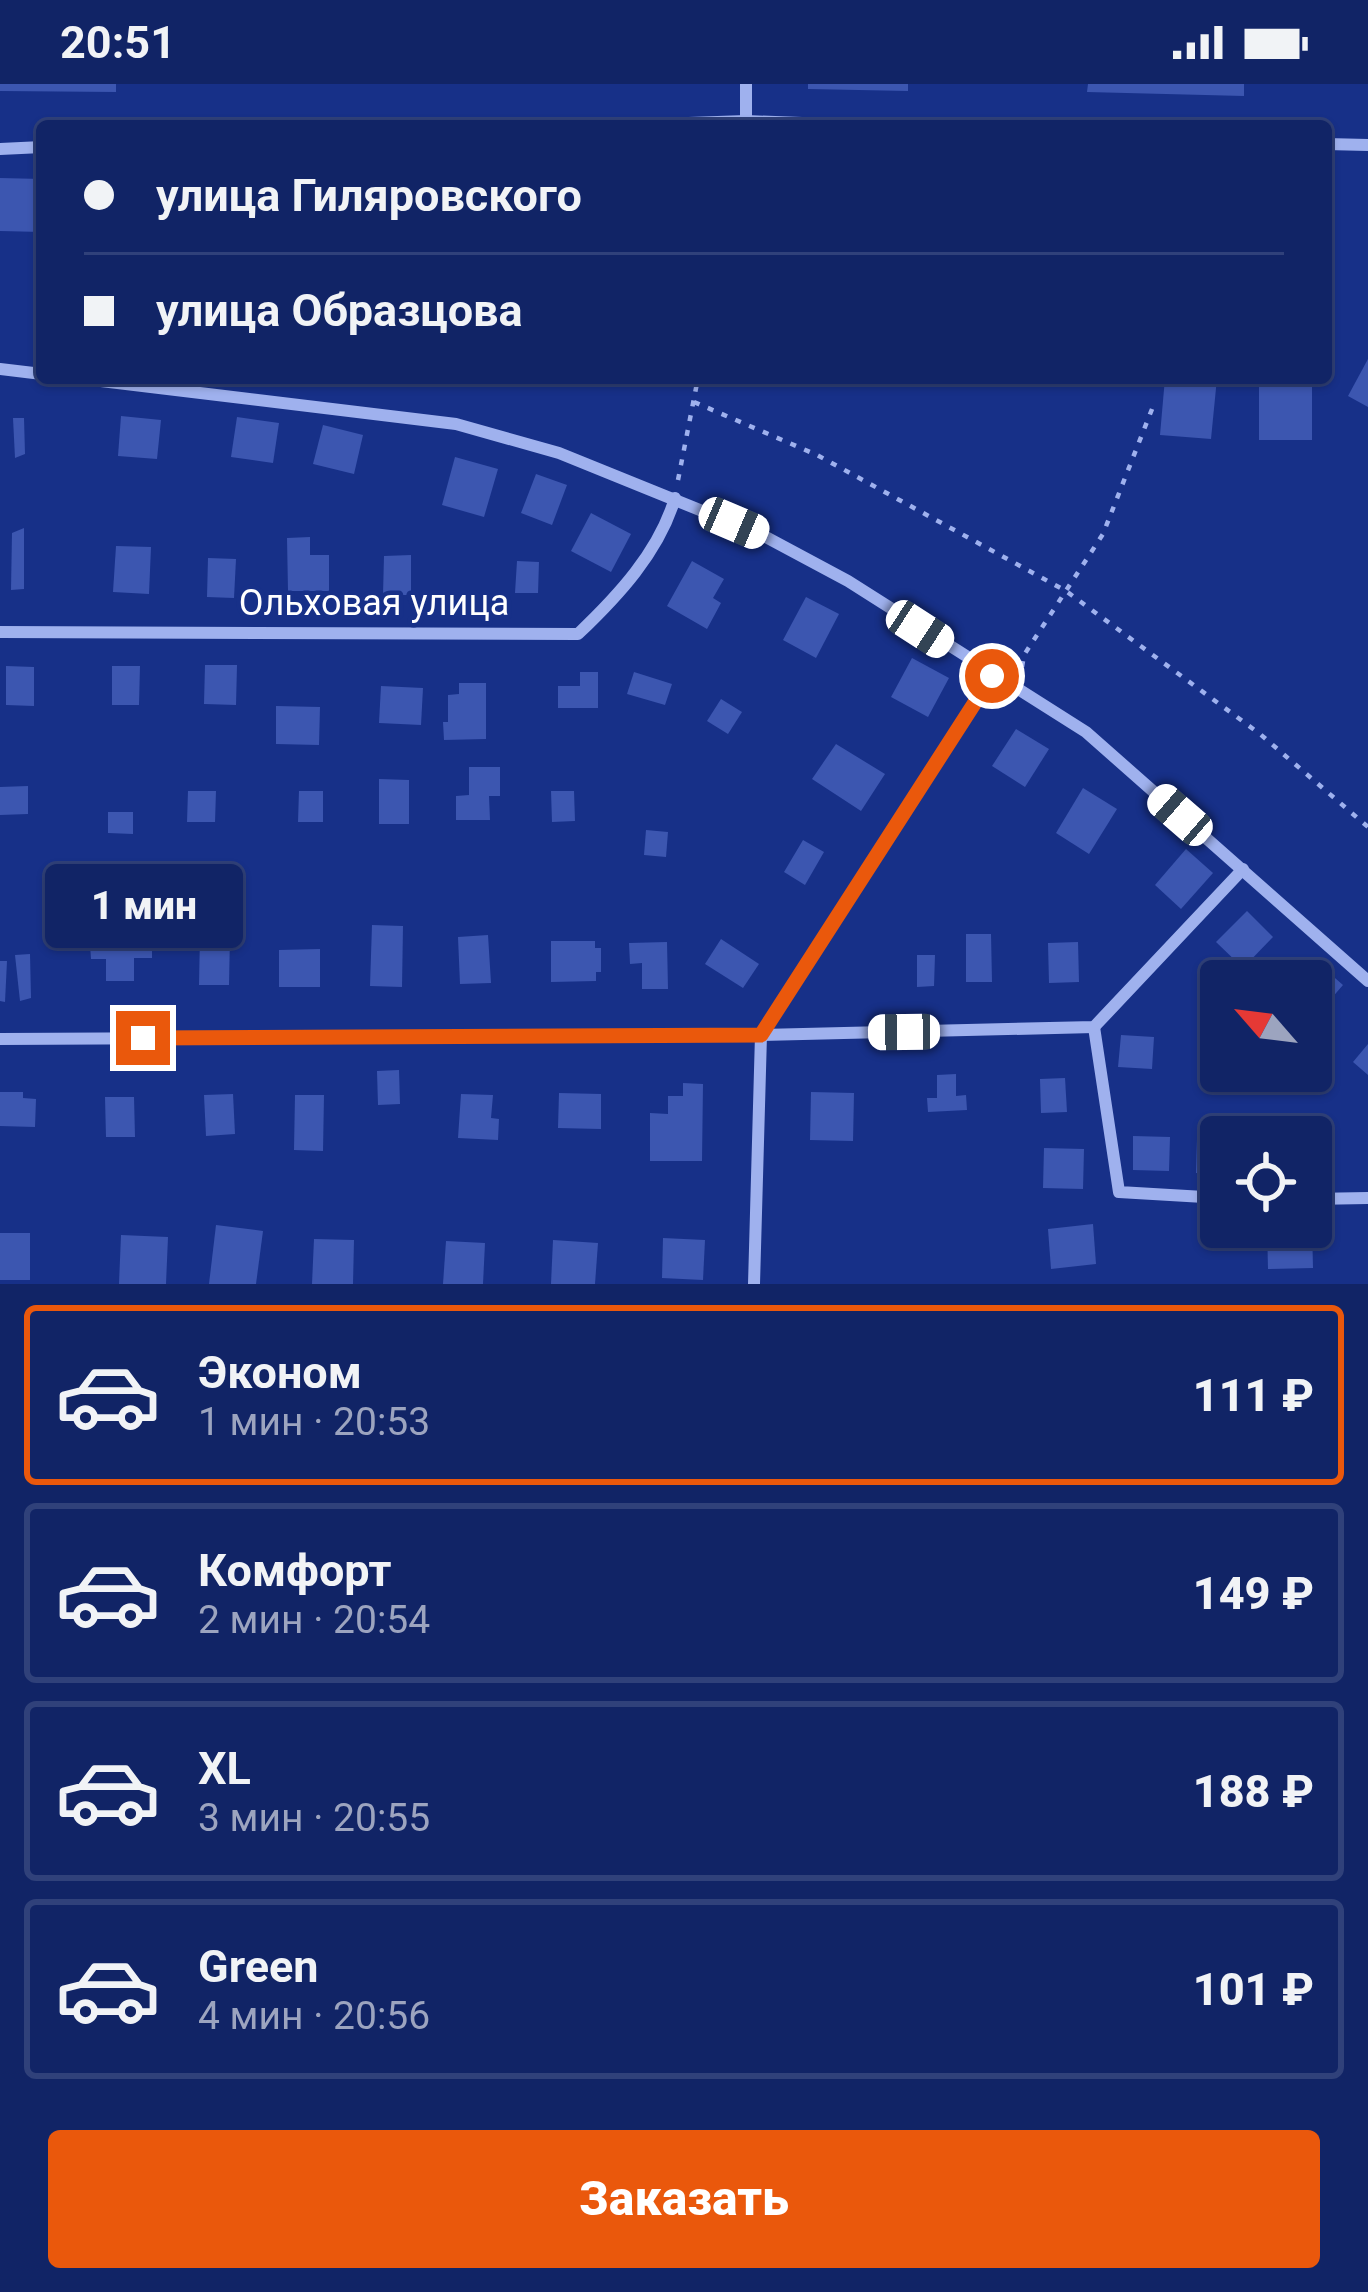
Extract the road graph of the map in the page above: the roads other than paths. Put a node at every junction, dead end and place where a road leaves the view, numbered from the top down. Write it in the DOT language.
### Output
graph roads {
  1 [pos="746,84"];
  2 [pos="746,120"];
  3 [pos="1332,143"];
  4 [pos="1368,145"];
  5 [pos="36,147"];
  6 [pos="0,149"];
  7 [pos="0,369"];
  8 [pos="36,373"];
  9 [pos="126,384"];
  10 [pos="675,498"];
  11 [pos="0,632"];
  12 [pos="992,676"];
  13 [pos="1243,869"];
  14 [pos="1368,981"];
  15 [pos="1094,1027"];
  16 [pos="761,1035"];
  17 [pos="0,1039"];
  18 [pos="1200,1197"];
  19 [pos="1368,1198"];
  20 [pos="1332,1199"];
  21 [pos="754,1284"];
  1 -- 2 [label="street"];
  3 -- 4 [label="street"];
  5 -- 6 [label="street"];
  7 -- 8 [label="street"];
  9 -- 10 [label="street"];
  10 -- 11 [label="street, Ольховая улица"];
  10 -- 12 [label="street"];
  12 -- 13 [label="street"];
  12 -- 16 [label="street"];
  13 -- 14 [label="street"];
  13 -- 15 [label="street"];
  15 -- 16 [label="street"];
  15 -- 18 [label="street"];
  16 -- 17 [label="street"];
  16 -- 21 [label="street"];
  19 -- 20 [label="street"];
}
